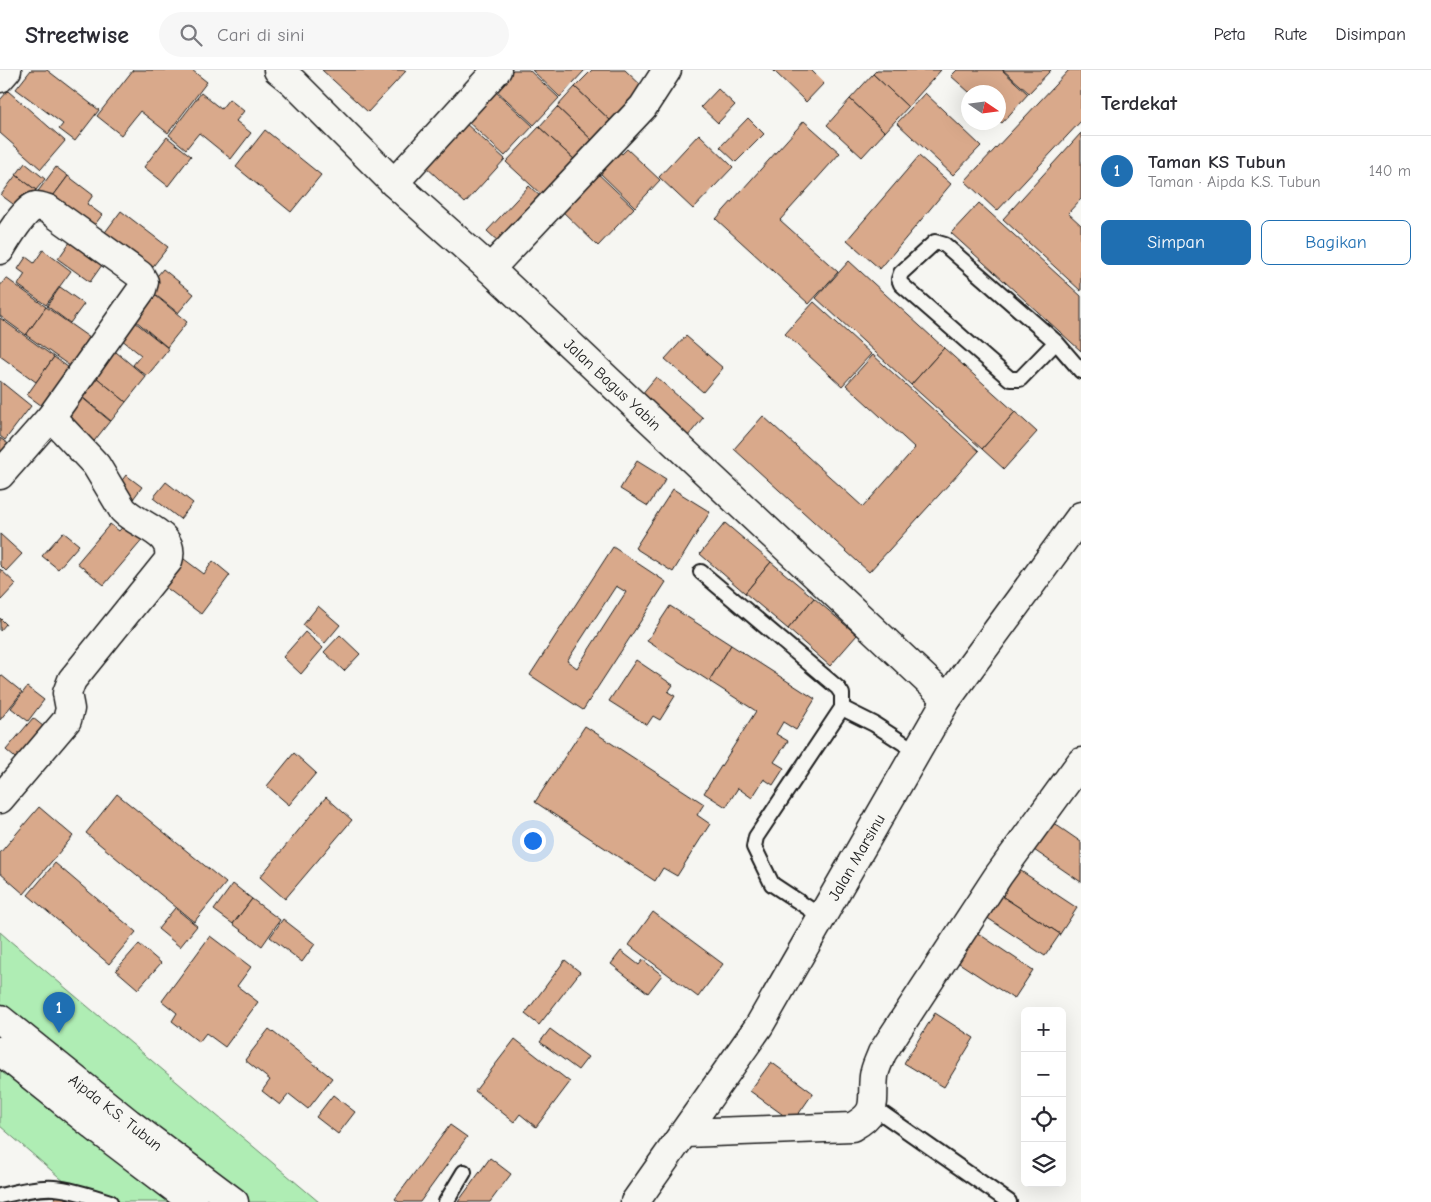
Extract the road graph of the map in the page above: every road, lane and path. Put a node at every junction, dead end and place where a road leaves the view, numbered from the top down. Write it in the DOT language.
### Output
graph roads {
  1 [pos="7,70"];
  2 [pos="497,70"];
  3 [pos="667,70"];
  4 [pos="291,74"];
  5 [pos="0,78"];
  6 [pos="394,183"];
  7 [pos="0,250"];
  8 [pos="490,269"];
  9 [pos="1056,342"];
  10 [pos="1081,371"];
  11 [pos="51,417"];
  12 [pos="0,475"];
  13 [pos="1081,516"];
  14 [pos="701,572"];
  15 [pos="947,699"];
  16 [pos="842,708"];
  17 [pos="917,752"];
  18 [pos="1081,762"];
  19 [pos="0,799"];
  20 [pos="822,917"];
  21 [pos="0,1019"];
  22 [pos="0,1051"];
  23 [pos="873,1107"];
  24 [pos="684,1133"];
  25 [pos="464,1172"];
  26 [pos="0,1196"];
  27 [pos="110,1202"];
  28 [pos="193,1202"];
  29 [pos="234,1202"];
  30 [pos="446,1202"];
  31 [pos="636,1202"];
  32 [pos="1009,1202"];
  1 -- 5 [label="street"];
  2 -- 6 [label="street"];
  3 -- 8 [label="street"];
  4 -- 6 [label="street, Jalan Bagus Yabin"];
  6 -- 8 [label="street, Jalan Bagus Yabin"];
  7 -- 11 [label="street"];
  8 -- 15 [label="street, Jalan Bagus Yabin"];
  9 -- 9 [label="lane"];
  9 -- 10 [label="lane"];
  11 -- 12 [label="street"];
  11 -- 19 [label="street"];
  13 -- 15 [label="street, Jalan Marsinu"];
  14 -- 16 [label="lane"];
  15 -- 17 [label="street, Jalan Marsinu"];
  16 -- 17 [label="lane"];
  16 -- 20 [label="lane"];
  17 -- 20 [label="street, Jalan Marsinu"];
  18 -- 23 [label="street"];
  20 -- 24 [label="street, Jalan Marsinu"];
  21 -- 29 [label="street, Aipda K.S. Tubun"];
  22 -- 28 [label="street, Aipda K.S. Tubun"];
  23 -- 24 [label="street"];
  23 -- 32 [label="lane"];
  24 -- 31 [label="street, Jalan Marsinu"];
  25 -- 30 [label="lane"];
  26 -- 27 [label="lane"];
}
